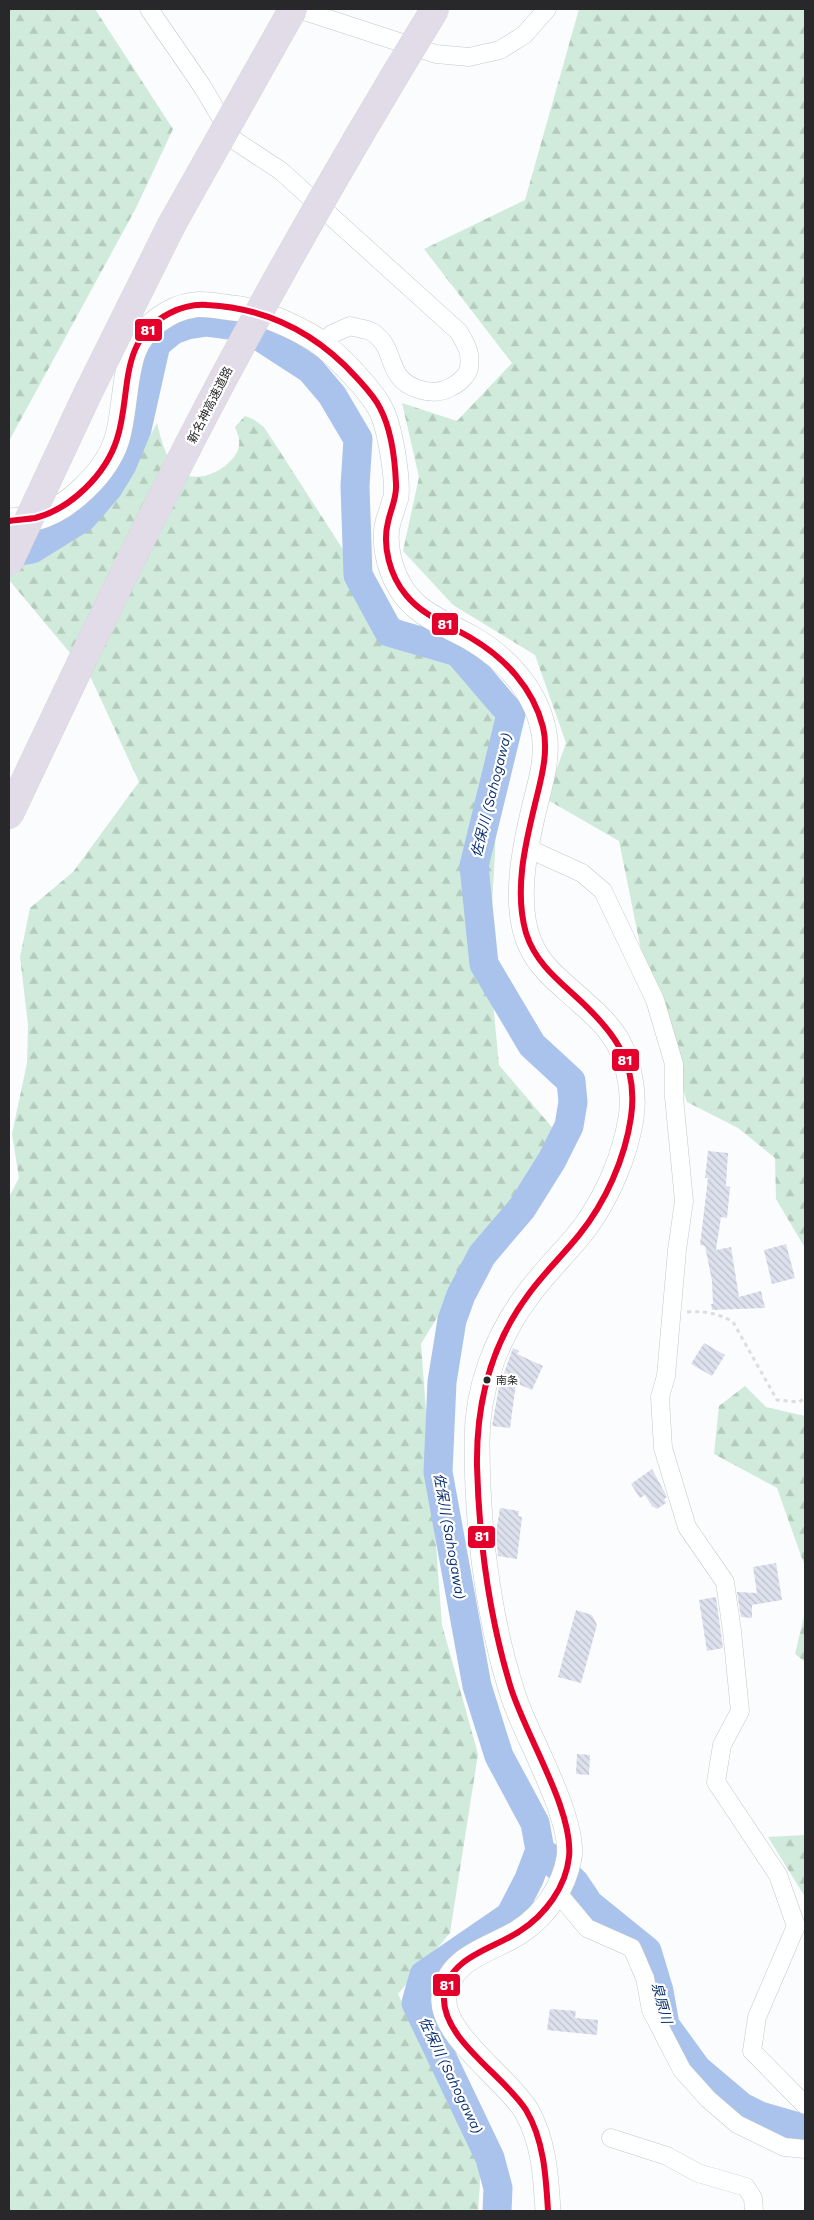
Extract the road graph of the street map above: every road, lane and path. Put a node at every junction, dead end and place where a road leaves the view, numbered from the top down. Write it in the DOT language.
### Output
graph roads {
  1 [pos="149,9"];
  2 [pos="293,9"];
  3 [pos="298,9"];
  4 [pos="435,9"];
  5 [pos="547,9"];
  6 [pos="322,344"];
  7 [pos="9,520"];
  8 [pos="9,562"];
  9 [pos="9,815"];
  10 [pos="525,847"];
  11 [pos="671,1312"];
  12 [pos="805,1398"];
  13 [pos="561,1880"];
  14 [pos="805,2105"];
  15 [pos="611,2138"];
  16 [pos="805,2149"];
  17 [pos="548,2211"];
  18 [pos="754,2211"];
  1 -- 6 [label="street"];
  2 -- 8 [label="highway, bridge"];
  3 -- 5 [label="street"];
  4 -- 9 [label="highway, 新名神高速道路, bridge"];
  6 -- 7 [label="main road"];
  6 -- 10 [label="main road"];
  10 -- 11 [label="street"];
  10 -- 13 [label="main road"];
  11 -- 12 [label="path"];
  11 -- 14 [label="street"];
  13 -- 16 [label="street"];
  13 -- 17 [label="main road"];
  15 -- 18 [label="street"];
}
